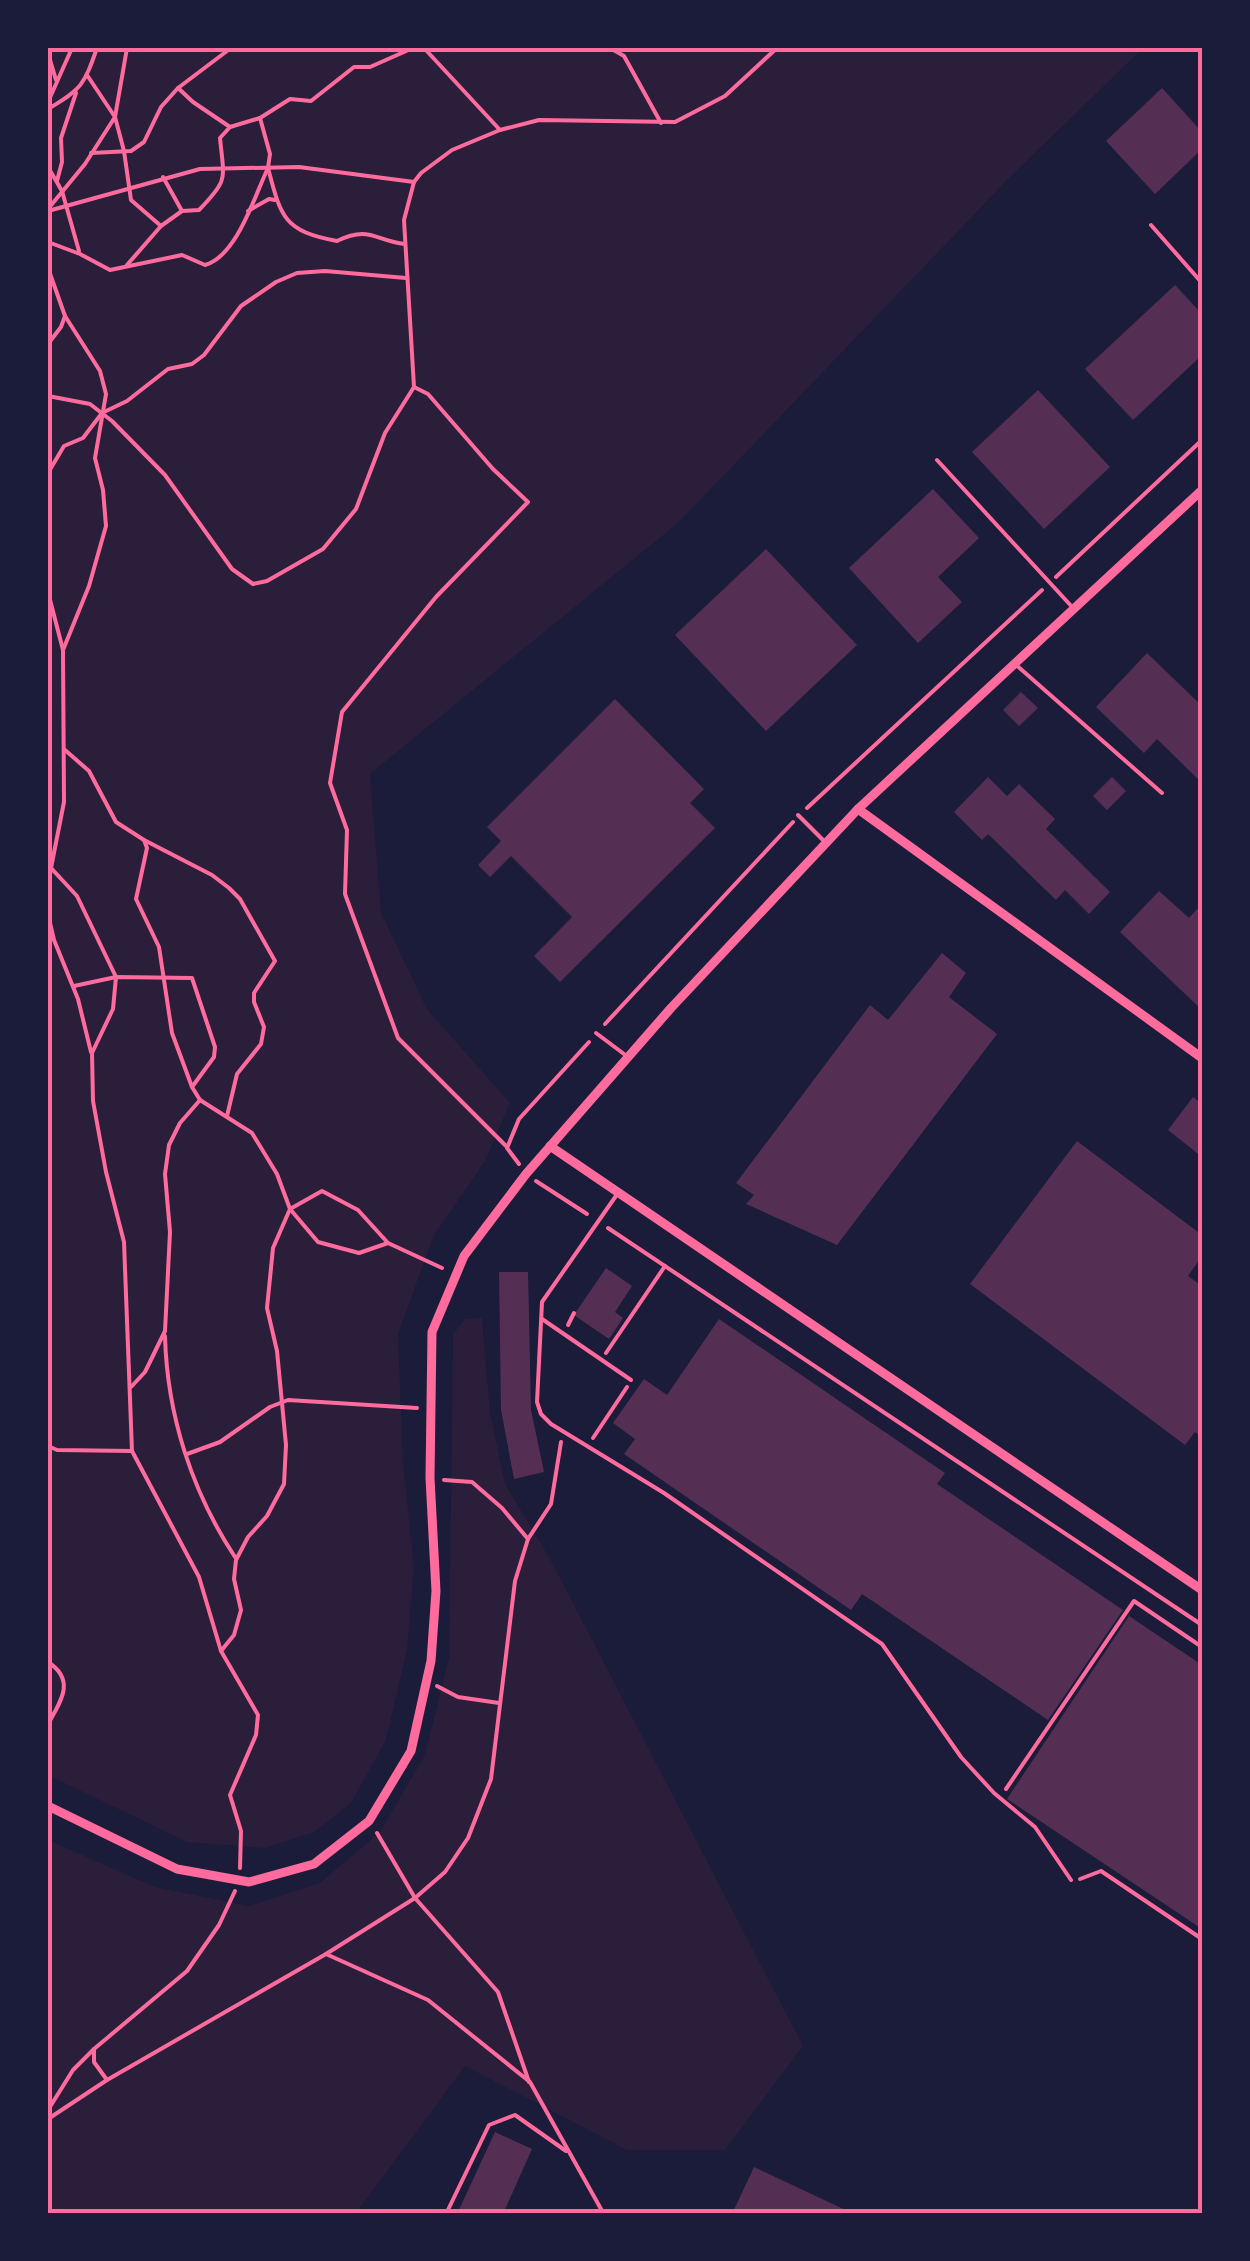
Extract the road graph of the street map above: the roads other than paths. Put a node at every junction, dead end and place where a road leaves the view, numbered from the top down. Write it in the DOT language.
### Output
graph roads {
  1 [pos="1151,225"];
  2 [pos="1202,283"];
  3 [pos="937,460"];
  4 [pos="1202,490"];
  5 [pos="1074,608"];
  6 [pos="1014,664"];
  7 [pos="1162,793"];
  8 [pos="858,809"];
  9 [pos="798,816"];
  10 [pos="826,843"];
  11 [pos="596,1033"];
  12 [pos="628,1057"];
  13 [pos="1202,1058"];
  14 [pos="550,1146"];
  15 [pos="618,1193"];
  16 [pos="542,1319"];
  17 [pos="631,1380"];
  18 [pos="1202,1590"];
  19 [pos="48,1806"];
  20 [pos="1071,1880"];
  1 -- 2 [label="lane"];
  3 -- 5 [label="lane"];
  4 -- 5 [label="street"];
  5 -- 6 [label="street"];
  6 -- 7 [label="lane"];
  6 -- 8 [label="street"];
  8 -- 10 [label="street"];
  8 -- 13 [label="street"];
  9 -- 10 [label="lane"];
  10 -- 12 [label="street"];
  11 -- 12 [label="lane"];
  12 -- 14 [label="street"];
  14 -- 15 [label="street"];
  14 -- 19 [label="street"];
  15 -- 16 [label="lane"];
  15 -- 18 [label="street"];
  16 -- 17 [label="lane"];
  16 -- 20 [label="lane"];
}
